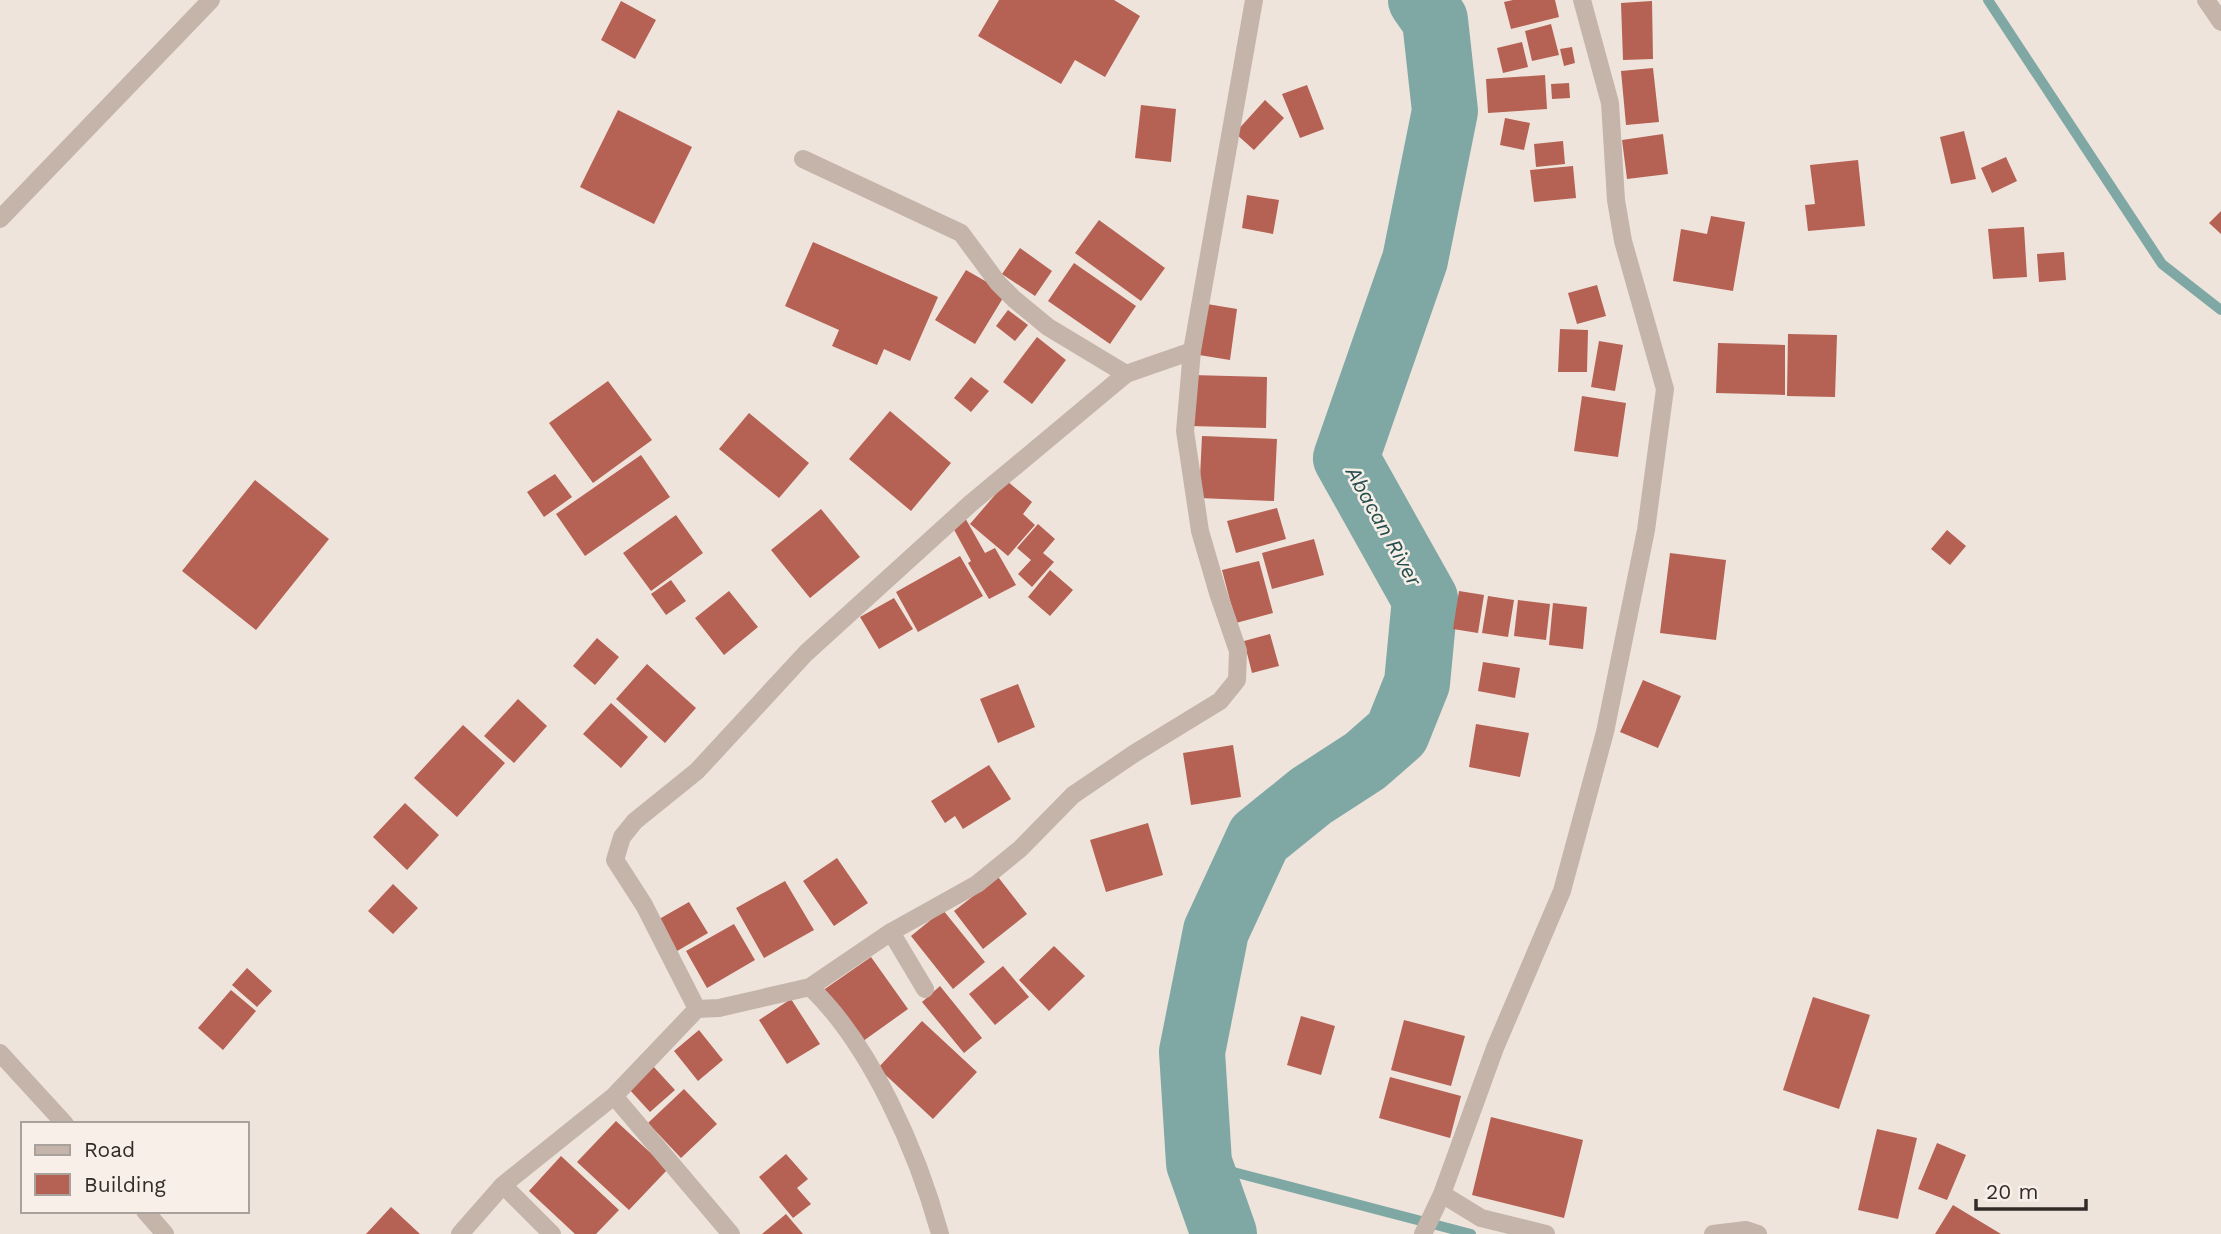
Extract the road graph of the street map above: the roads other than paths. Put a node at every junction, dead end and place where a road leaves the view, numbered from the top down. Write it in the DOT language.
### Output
graph roads {
  1 [pos="211,0"];
  2 [pos="1254,0"];
  3 [pos="1582,0"];
  4 [pos="2206,0"];
  5 [pos="2221,22"];
  6 [pos="803,159"];
  7 [pos="0,219"];
  8 [pos="1192,351"];
  9 [pos="1126,374"];
  10 [pos="891,932"];
  11 [pos="810,987"];
  12 [pos="925,989"];
  13 [pos="698,1009"];
  14 [pos="0,1052"];
  15 [pos="614,1096"];
  16 [pos="63,1122"];
  17 [pos="503,1185"];
  18 [pos="1442,1194"];
  19 [pos="147,1213"];
  20 [pos="165,1234"];
  21 [pos="460,1234"];
  22 [pos="552,1234"];
  23 [pos="731,1234"];
  24 [pos="940,1234"];
  25 [pos="1423,1234"];
  26 [pos="1546,1234"];
  27 [pos="1713,1234"];
  28 [pos="1758,1234"];
  1 -- 7 [label="street"];
  2 -- 8 [label="street"];
  3 -- 18 [label="street"];
  4 -- 5 [label="street"];
  6 -- 9 [label="street"];
  8 -- 9 [label="street"];
  8 -- 10 [label="street"];
  9 -- 13 [label="street"];
  10 -- 11 [label="street"];
  10 -- 12 [label="street"];
  11 -- 13 [label="street"];
  11 -- 24 [label="street"];
  13 -- 15 [label="street"];
  14 -- 16 [label="street"];
  15 -- 17 [label="street"];
  15 -- 23 [label="street"];
  17 -- 21 [label="street"];
  17 -- 22 [label="street"];
  18 -- 25 [label="street"];
  18 -- 26 [label="street"];
  19 -- 20 [label="street"];
  27 -- 28 [label="street"];
}
